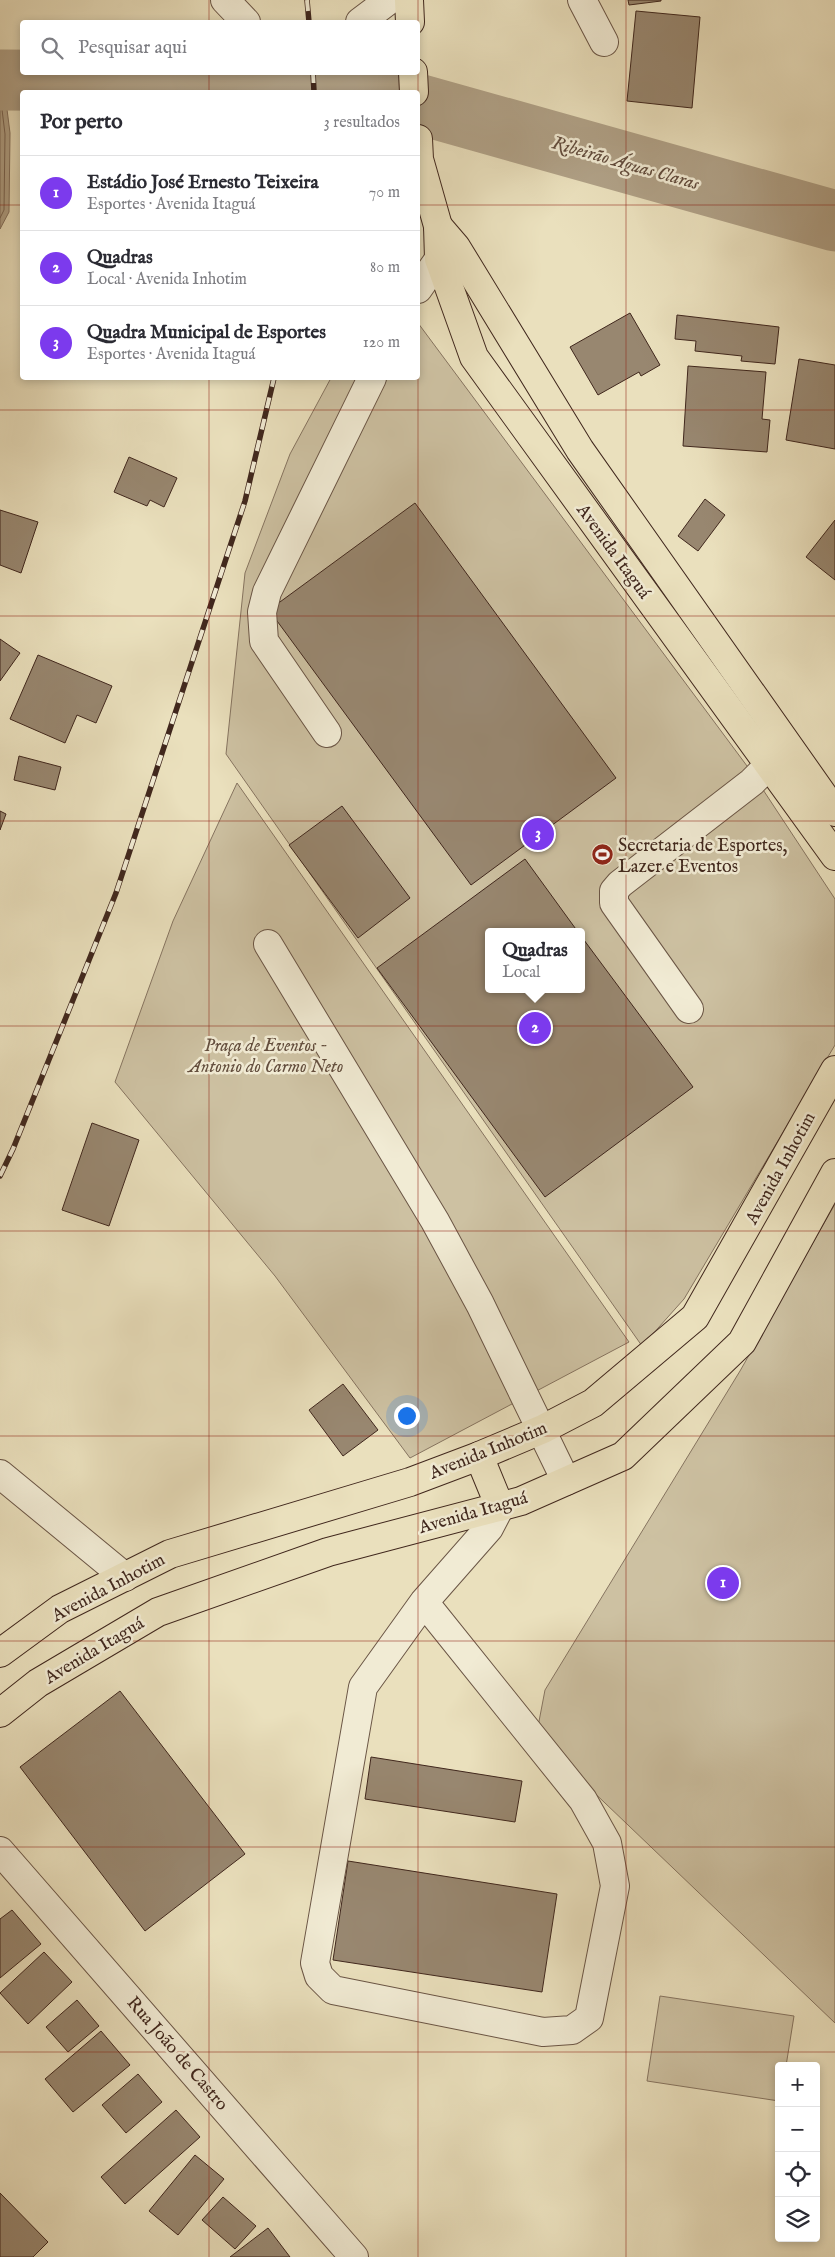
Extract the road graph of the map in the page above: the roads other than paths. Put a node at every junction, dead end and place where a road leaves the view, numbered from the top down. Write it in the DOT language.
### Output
graph roads {
  1 [pos="224,0"];
  2 [pos="389,0"];
  3 [pos="409,0"];
  4 [pos="582,0"];
  5 [pos="244,20"];
  6 [pos="363,20"];
  7 [pos="410,20"];
  8 [pos="604,42"];
  9 [pos="413,75"];
  10 [pos="414,90"];
  11 [pos="420,157"];
  12 [pos="438,226"];
  13 [pos="438,259"];
  14 [pos="420,286"];
  15 [pos="371,380"];
  16 [pos="326,733"];
  17 [pos="770,766"];
  18 [pos="835,812"];
  19 [pos="835,856"];
  20 [pos="268,944"];
  21 [pos="689,1009"];
  22 [pos="835,1070"];
  23 [pos="835,1173"];
  24 [pos="543,1429"];
  25 [pos="479,1456"];
  26 [pos="0,1474"];
  27 [pos="566,1481"];
  28 [pos="500,1507"];
  29 [pos="125,1577"];
  30 [pos="424,1602"];
  31 [pos="0,1653"];
  32 [pos="0,1713"];
  33 [pos="0,1851"];
  34 [pos="354,2257"];
  1 -- 5 [label="street"];
  2 -- 6 [label="street"];
  3 -- 7 [label="main road"];
  4 -- 8 [label="street"];
  9 -- 10 [label="main road"];
  11 -- 12 [label="main road, Avenida Itaguá"];
  12 -- 13 [label="main road, Avenida Itaguá"];
  12 -- 18 [label="main road, Avenida Itaguá"];
  13 -- 14 [label="street"];
  13 -- 17 [label="main road, Avenida Itaguá"];
  15 -- 16 [label="street"];
  17 -- 19 [label="main road, Avenida Itaguá"];
  17 -- 21 [label="street"];
  20 -- 24 [label="street"];
  22 -- 24 [label="main road, Avenida Inhotim"];
  23 -- 27 [label="main road, Avenida Itaguá"];
  24 -- 25 [label="main road, Avenida Inhotim"];
  24 -- 27 [label="street"];
  25 -- 28 [label="main road"];
  25 -- 29 [label="main road, Avenida Inhotim"];
  26 -- 29 [label="street"];
  27 -- 28 [label="main road, Avenida Itaguá"];
  28 -- 30 [label="street"];
  28 -- 32 [label="main road, Avenida Itaguá"];
  29 -- 31 [label="main road, Avenida Inhotim"];
  30 -- 30 [label="street"];
  33 -- 34 [label="street, Rua João de Castro"];
}
